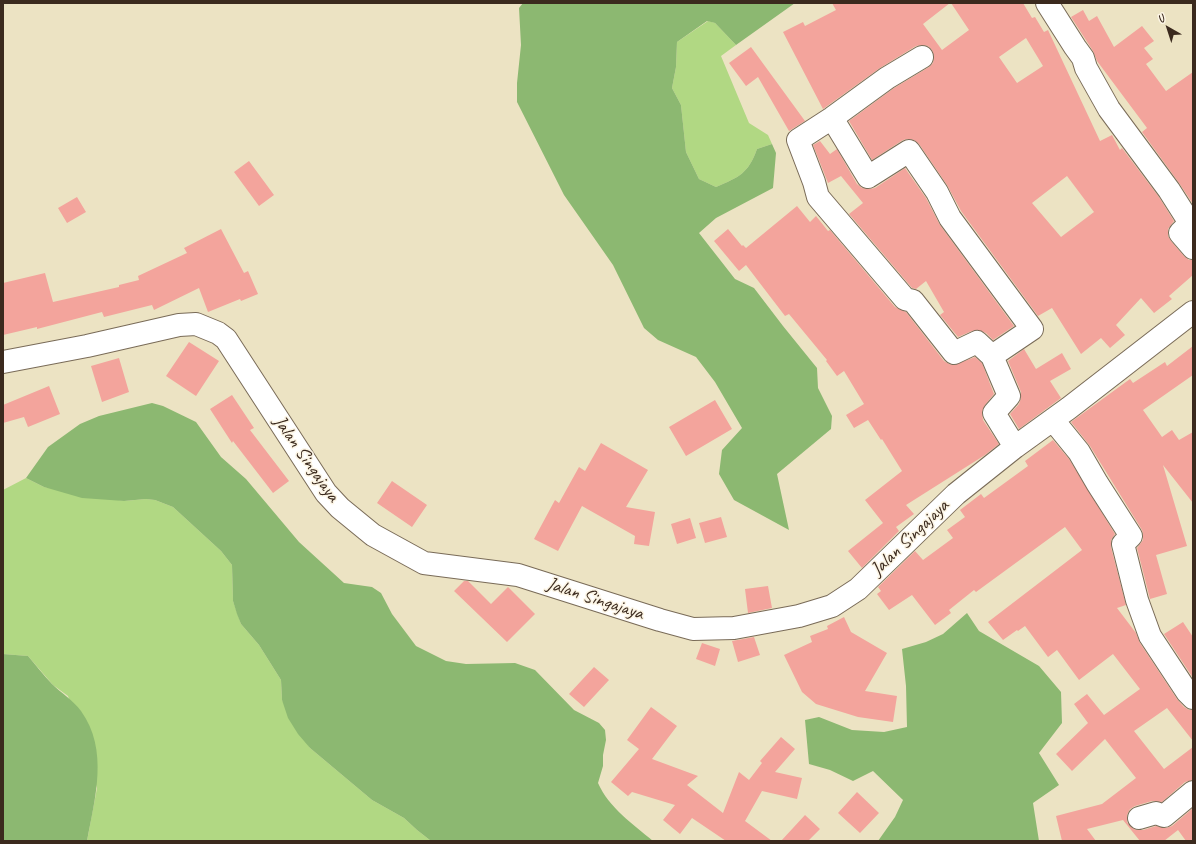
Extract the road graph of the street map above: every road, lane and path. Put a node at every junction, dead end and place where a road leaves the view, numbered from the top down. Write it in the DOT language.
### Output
graph roads {
  1 [pos="1047,3"];
  2 [pos="922,57"];
  3 [pos="832,118"];
  4 [pos="1193,248"];
  5 [pos="1193,312"];
  6 [pos="992,356"];
  7 [pos="3,362"];
  8 [pos="1053,420"];
  9 [pos="1015,447"];
  10 [pos="1193,698"];
  11 [pos="1193,792"];
  12 [pos="1139,818"];
  1 -- 4 [label="street"];
  2 -- 3 [label="street"];
  3 -- 6 [label="street"];
  3 -- 6 [label="street"];
  5 -- 8 [label="street, Jalan Singajaya"];
  6 -- 9 [label="street"];
  7 -- 9 [label="street, Jalan Singajaya"];
  8 -- 9 [label="street, Jalan Singajaya"];
  8 -- 10 [label="street"];
  11 -- 12 [label="street"];
}
